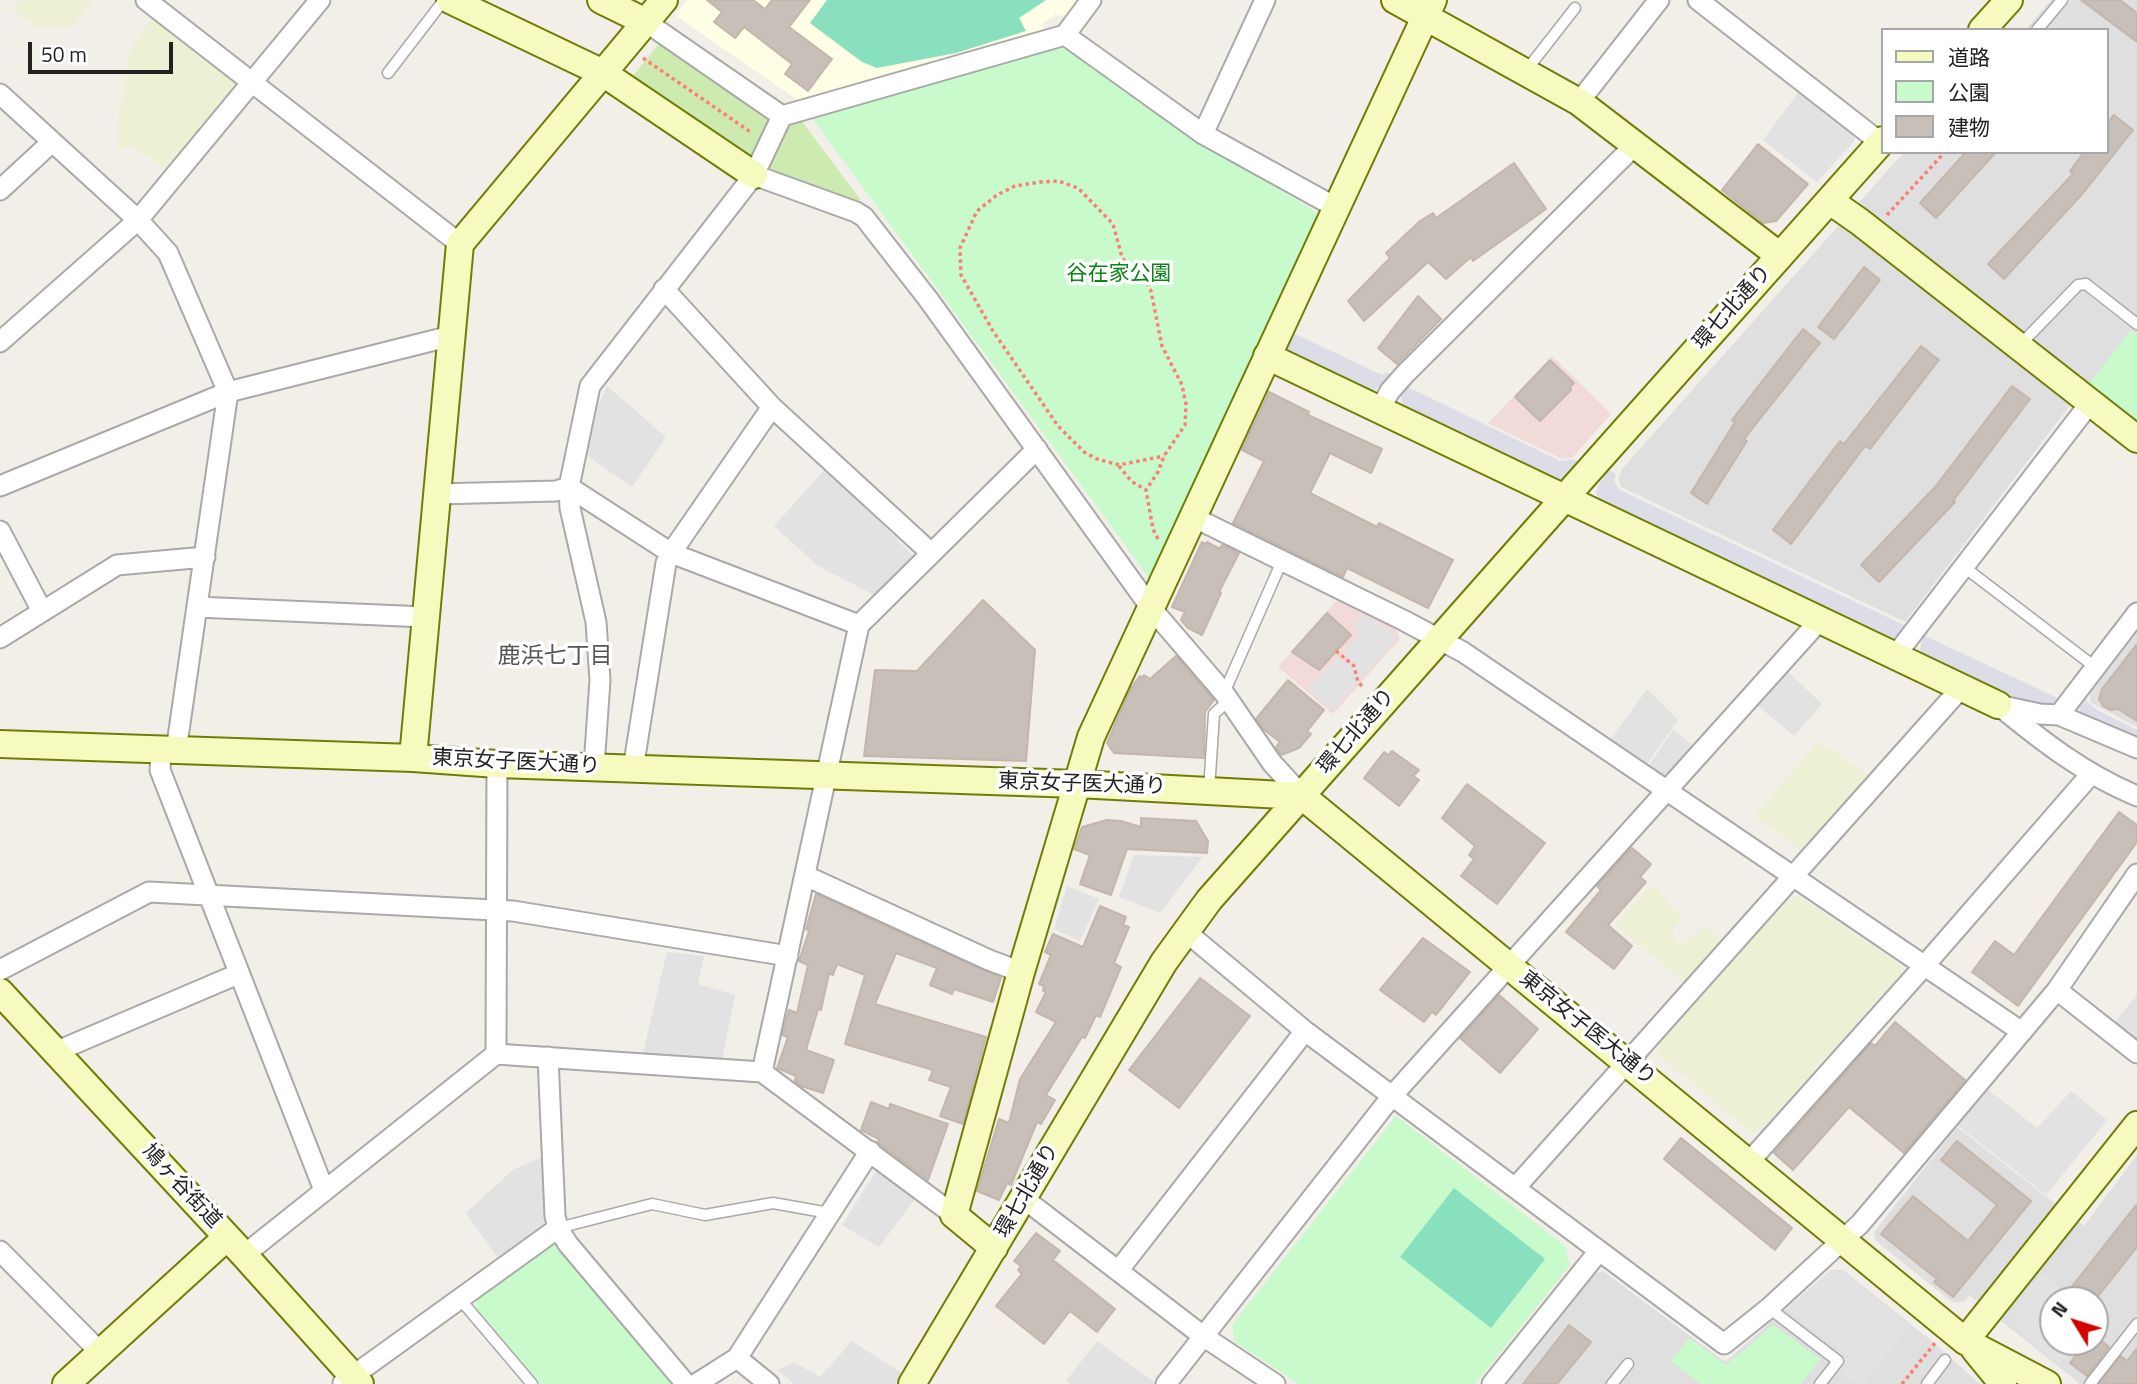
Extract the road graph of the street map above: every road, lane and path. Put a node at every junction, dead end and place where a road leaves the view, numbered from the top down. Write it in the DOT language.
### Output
graph roads {
  1 [pos="146,0"];
  2 [pos="320,0"];
  3 [pos="444,0"];
  4 [pos="450,0"];
  5 [pos="601,0"];
  6 [pos="664,0"];
  7 [pos="1091,0"];
  8 [pos="1265,0"];
  9 [pos="1395,0"];
  10 [pos="1659,0"];
  11 [pos="1698,0"];
  12 [pos="2062,0"];
  13 [pos="2003,2"];
  14 [pos="1429,8"];
  15 [pos="1575,8"];
  16 [pos="646,22"];
  17 [pos="1984,28"];
  18 [pos="2039,28"];
  19 [pos="1065,35"];
  20 [pos="637,54"];
  21 [pos="1525,72"];
  22 [pos="388,73"];
  23 [pos="603,74"];
  24 [pos="253,82"];
  25 [pos="0,94"];
  26 [pos="1579,103"];
  27 [pos="782,116"];
  28 [pos="1203,134"];
  29 [pos="754,135"];
  30 [pos="52,142"];
  31 [pos="1882,142"];
  32 [pos="1634,146"];
  33 [pos="1943,154"];
  34 [pos="754,175"];
  35 [pos="0,190"];
  36 [pos="1830,201"];
  37 [pos="1337,208"];
  38 [pos="138,220"];
  39 [pos="1881,221"];
  40 [pos="460,244"];
  41 [pos="1780,256"];
  42 [pos="664,289"];
  43 [pos="2137,324"];
  44 [pos="451,336"];
  45 [pos="0,342"];
  46 [pos="2018,347"];
  47 [pos="1267,356"];
  48 [pos="228,392"];
  49 [pos="2090,403"];
  50 [pos="772,407"];
  51 [pos="1380,409"];
  52 [pos="2137,439"];
  53 [pos="1037,449"];
  54 [pos="1164,456"];
  55 [pos="1119,465"];
  56 [pos="0,486"];
  57 [pos="569,487"];
  58 [pos="1146,490"];
  59 [pos="436,494"];
  60 [pos="1564,498"];
  61 [pos="1193,517"];
  62 [pos="0,531"];
  63 [pos="1159,541"];
  64 [pos="930,552"];
  65 [pos="671,553"];
  66 [pos="205,556"];
  67 [pos="1282,561"];
  68 [pos="1964,567"];
  69 [pos="197,607"];
  70 [pos="1152,608"];
  71 [pos="42,611"];
  72 [pos="2137,613"];
  73 [pos="425,617"];
  74 [pos="1820,620"];
  75 [pos="859,625"];
  76 [pos="0,638"];
  77 [pos="1439,639"];
  78 [pos="1336,651"];
  79 [pos="1895,656"];
  80 [pos="2095,667"];
  81 [pos="1362,686"];
  82 [pos="1961,688"];
  83 [pos="1227,696"];
  84 [pos="1998,705"];
  85 [pos="2059,715"];
  86 [pos="0,744"];
  87 [pos="2137,748"];
  88 [pos="168,751"];
  89 [pos="413,758"];
  90 [pos="497,764"];
  91 [pos="594,767"];
  92 [pos="633,769"];
  93 [pos="2091,774"];
  94 [pos="827,775"];
  95 [pos="1077,785"];
  96 [pos="1668,789"];
  97 [pos="1209,790"];
  98 [pos="1302,796"];
  99 [pos="2137,796"];
  100 [pos="2137,874"];
  101 [pos="1794,875"];
  102 [pos="806,876"];
  103 [pos="207,895"];
  104 [pos="496,910"];
  105 [pos="1185,931"];
  106 [pos="788,956"];
  107 [pos="1509,965"];
  108 [pos="1925,965"];
  109 [pos="0,970"];
  110 [pos="1021,972"];
  111 [pos="238,974"];
  112 [pos="2057,990"];
  113 [pos="0,992"];
  114 [pos="1305,1031"];
  115 [pos="2022,1032"];
  116 [pos="55,1052"];
  117 [pos="2137,1053"];
  118 [pos="496,1054"];
  119 [pos="548,1057"];
  120 [pos="1628,1062"];
  121 [pos="762,1072"];
  122 [pos="1392,1096"];
  123 [pos="2137,1125"];
  124 [pos="870,1151"];
  125 [pos="1749,1162"];
  126 [pos="1516,1187"];
  127 [pos="324,1190"];
  128 [pos="1023,1198"];
  129 [pos="829,1213"];
  130 [pos="954,1214"];
  131 [pos="558,1228"];
  132 [pos="1844,1241"];
  133 [pos="235,1246"];
  134 [pos="994,1248"];
  135 [pos="0,1251"];
  136 [pos="1599,1251"];
  137 [pos="1118,1271"];
  138 [pos="460,1298"];
  139 [pos="1769,1308"];
  140 [pos="2137,1324"];
  141 [pos="1203,1336"];
  142 [pos="1936,1341"];
  143 [pos="1967,1342"];
  144 [pos="100,1352"];
  145 [pos="737,1358"];
  146 [pos="1945,1360"];
  147 [pos="1628,1364"];
  148 [pos="352,1382"];
  149 [pos="66,1384"];
  150 [pos="532,1384"];
  151 [pos="686,1384"];
  152 [pos="696,1384"];
  153 [pos="769,1384"];
  154 [pos="912,1384"];
  155 [pos="1166,1384"];
  156 [pos="1275,1384"];
  157 [pos="1492,1384"];
  158 [pos="1612,1384"];
  159 [pos="1820,1384"];
  160 [pos="1902,1384"];
  161 [pos="1927,1384"];
  162 [pos="2003,1384"];
  163 [pos="2047,1384"];
  164 [pos="2090,1384"];
  1 -- 24 [label="street"];
  2 -- 24 [label="street"];
  3 -- 22 [label="lane"];
  4 -- 23 [label="street"];
  5 -- 16 [label="street"];
  6 -- 16 [label="street"];
  7 -- 19 [label="street"];
  8 -- 28 [label="street"];
  9 -- 14 [label="street"];
  10 -- 26 [label="street"];
  11 -- 31 [label="street"];
  12 -- 18 [label="lane"];
  13 -- 17 [label="street"];
  14 -- 21 [label="street"];
  14 -- 37 [label="street"];
  15 -- 21 [label="lane"];
  16 -- 23 [label="street"];
  16 -- 27 [label="street"];
  19 -- 27 [label="street"];
  19 -- 28 [label="street"];
  20 -- 29 [label="path"];
  21 -- 26 [label="street"];
  23 -- 34 [label="street"];
  23 -- 40 [label="street"];
  24 -- 38 [label="street"];
  24 -- 40 [label="street"];
  25 -- 30 [label="street"];
  26 -- 32 [label="street"];
  27 -- 34 [label="street"];
  28 -- 37 [label="street"];
  30 -- 35 [label="street"];
  30 -- 38 [label="street"];
  31 -- 36 [label="street, 環七北通り"];
  32 -- 41 [label="street"];
  32 -- 51 [label="street"];
  33 -- 39 [label="path"];
  34 -- 42 [label="street"];
  34 -- 53 [label="street"];
  36 -- 41 [label="street, 環七北通り"];
  36 -- 46 [label="street"];
  37 -- 47 [label="street"];
  38 -- 45 [label="street"];
  38 -- 48 [label="street"];
  40 -- 44 [label="street"];
  41 -- 60 [label="street, 環七北通り"];
  42 -- 50 [label="street"];
  42 -- 57 [label="street"];
  43 -- 46 [label="lane"];
  44 -- 48 [label="street"];
  44 -- 59 [label="street"];
  46 -- 49 [label="street"];
  47 -- 51 [label="street"];
  47 -- 61 [label="street"];
  48 -- 56 [label="street"];
  48 -- 66 [label="street"];
  49 -- 52 [label="street"];
  49 -- 68 [label="street"];
  50 -- 64 [label="street"];
  50 -- 65 [label="street"];
  51 -- 60 [label="street"];
  53 -- 64 [label="street"];
  53 -- 70 [label="street"];
  54 -- 55 [label="path"];
  54 -- 55 [label="path"];
  54 -- 58 [label="path"];
  55 -- 58 [label="path"];
  57 -- 59 [label="street"];
  57 -- 65 [label="street"];
  57 -- 91 [label="street"];
  58 -- 63 [label="path"];
  59 -- 73 [label="street"];
  60 -- 74 [label="street"];
  60 -- 77 [label="street, 環七北通り"];
  61 -- 67 [label="street"];
  61 -- 70 [label="street"];
  62 -- 71 [label="street"];
  64 -- 75 [label="street"];
  65 -- 75 [label="street"];
  65 -- 92 [label="street"];
  66 -- 69 [label="street"];
  66 -- 71 [label="street"];
  67 -- 77 [label="street"];
  67 -- 83 [label="lane"];
  68 -- 79 [label="street"];
  68 -- 80 [label="lane"];
  69 -- 73 [label="street"];
  69 -- 88 [label="street"];
  70 -- 83 [label="street"];
  70 -- 95 [label="street"];
  71 -- 76 [label="street"];
  72 -- 80 [label="street"];
  73 -- 89 [label="street"];
  74 -- 79 [label="street"];
  74 -- 96 [label="street"];
  75 -- 94 [label="street"];
  77 -- 96 [label="street"];
  77 -- 98 [label="street, 環七北通り"];
  78 -- 81 [label="path"];
  79 -- 82 [label="street"];
  80 -- 85 [label="street"];
  82 -- 84 [label="street"];
  82 -- 101 [label="street"];
  83 -- 97 [label="lane"];
  83 -- 98 [label="street"];
  84 -- 85 [label="street"];
  84 -- 93 [label="street"];
  85 -- 87 [label="street"];
  86 -- 88 [label="street, 東京女子医大通り"];
  88 -- 89 [label="street, 東京女子医大通り"];
  88 -- 103 [label="street"];
  89 -- 90 [label="street, 東京女子医大通り"];
  90 -- 91 [label="street, 東京女子医大通り"];
  90 -- 104 [label="street"];
  91 -- 92 [label="street, 東京女子医大通り"];
  92 -- 94 [label="street, 東京女子医大通り"];
  93 -- 99 [label="street"];
  93 -- 108 [label="street"];
  94 -- 95 [label="street, 東京女子医大通り"];
  94 -- 102 [label="street"];
  95 -- 97 [label="street, 東京女子医大通り"];
  95 -- 110 [label="street"];
  96 -- 101 [label="street"];
  96 -- 107 [label="street"];
  97 -- 98 [label="street, 東京女子医大通り"];
  98 -- 105 [label="street, 環七北通り"];
  98 -- 107 [label="street, 東京女子医大通り"];
  100 -- 112 [label="street"];
  101 -- 108 [label="street"];
  101 -- 120 [label="street"];
  102 -- 106 [label="street"];
  102 -- 110 [label="street"];
  103 -- 104 [label="street"];
  103 -- 109 [label="street"];
  103 -- 111 [label="street"];
  104 -- 106 [label="street"];
  104 -- 118 [label="street"];
  105 -- 114 [label="street"];
  105 -- 128 [label="street, 環七北通り"];
  106 -- 121 [label="street"];
  107 -- 120 [label="street, 東京女子医大通り"];
  107 -- 122 [label="street"];
  108 -- 115 [label="street"];
  108 -- 125 [label="street"];
  110 -- 130 [label="street"];
  111 -- 116 [label="street"];
  111 -- 127 [label="street"];
  112 -- 115 [label="street"];
  112 -- 117 [label="street"];
  113 -- 116 [label="street, 鳩ヶ谷街道"];
  114 -- 122 [label="street"];
  114 -- 137 [label="street"];
  115 -- 132 [label="street"];
  116 -- 133 [label="street, 鳩ヶ谷街道"];
  118 -- 119 [label="street"];
  118 -- 127 [label="street"];
  119 -- 121 [label="street"];
  119 -- 131 [label="street"];
  120 -- 125 [label="street, 東京女子医大通り"];
  120 -- 126 [label="street"];
  121 -- 124 [label="street"];
  122 -- 126 [label="street"];
  122 -- 141 [label="street"];
  123 -- 143 [label="street"];
  124 -- 129 [label="street"];
  124 -- 130 [label="street"];
  125 -- 132 [label="street, 東京女子医大通り"];
  126 -- 136 [label="street"];
  127 -- 133 [label="street"];
  128 -- 134 [label="street, 環七北通り"];
  128 -- 137 [label="street"];
  129 -- 131 [label="lane"];
  129 -- 145 [label="street"];
  130 -- 134 [label="street"];
  131 -- 138 [label="street"];
  131 -- 151 [label="street"];
  132 -- 139 [label="street"];
  132 -- 143 [label="street, 東京女子医大通り"];
  133 -- 144 [label="street"];
  133 -- 148 [label="street, 鳩ヶ谷街道"];
  134 -- 154 [label="street, 環七北通り"];
  135 -- 144 [label="street"];
  136 -- 139 [label="street"];
  136 -- 157 [label="street"];
  137 -- 141 [label="street"];
  138 -- 148 [label="street"];
  138 -- 150 [label="lane"];
  139 -- 159 [label="lane"];
  140 -- 164 [label="lane"];
  141 -- 155 [label="street"];
  141 -- 156 [label="street"];
  142 -- 160 [label="path"];
  143 -- 162 [label="street, 東京女子医大通り"];
  143 -- 163 [label="street, 東京女子医大通り"];
  144 -- 149 [label="street"];
  145 -- 152 [label="street"];
  145 -- 153 [label="street"];
  146 -- 161 [label="lane"];
  147 -- 158 [label="lane"];
}
